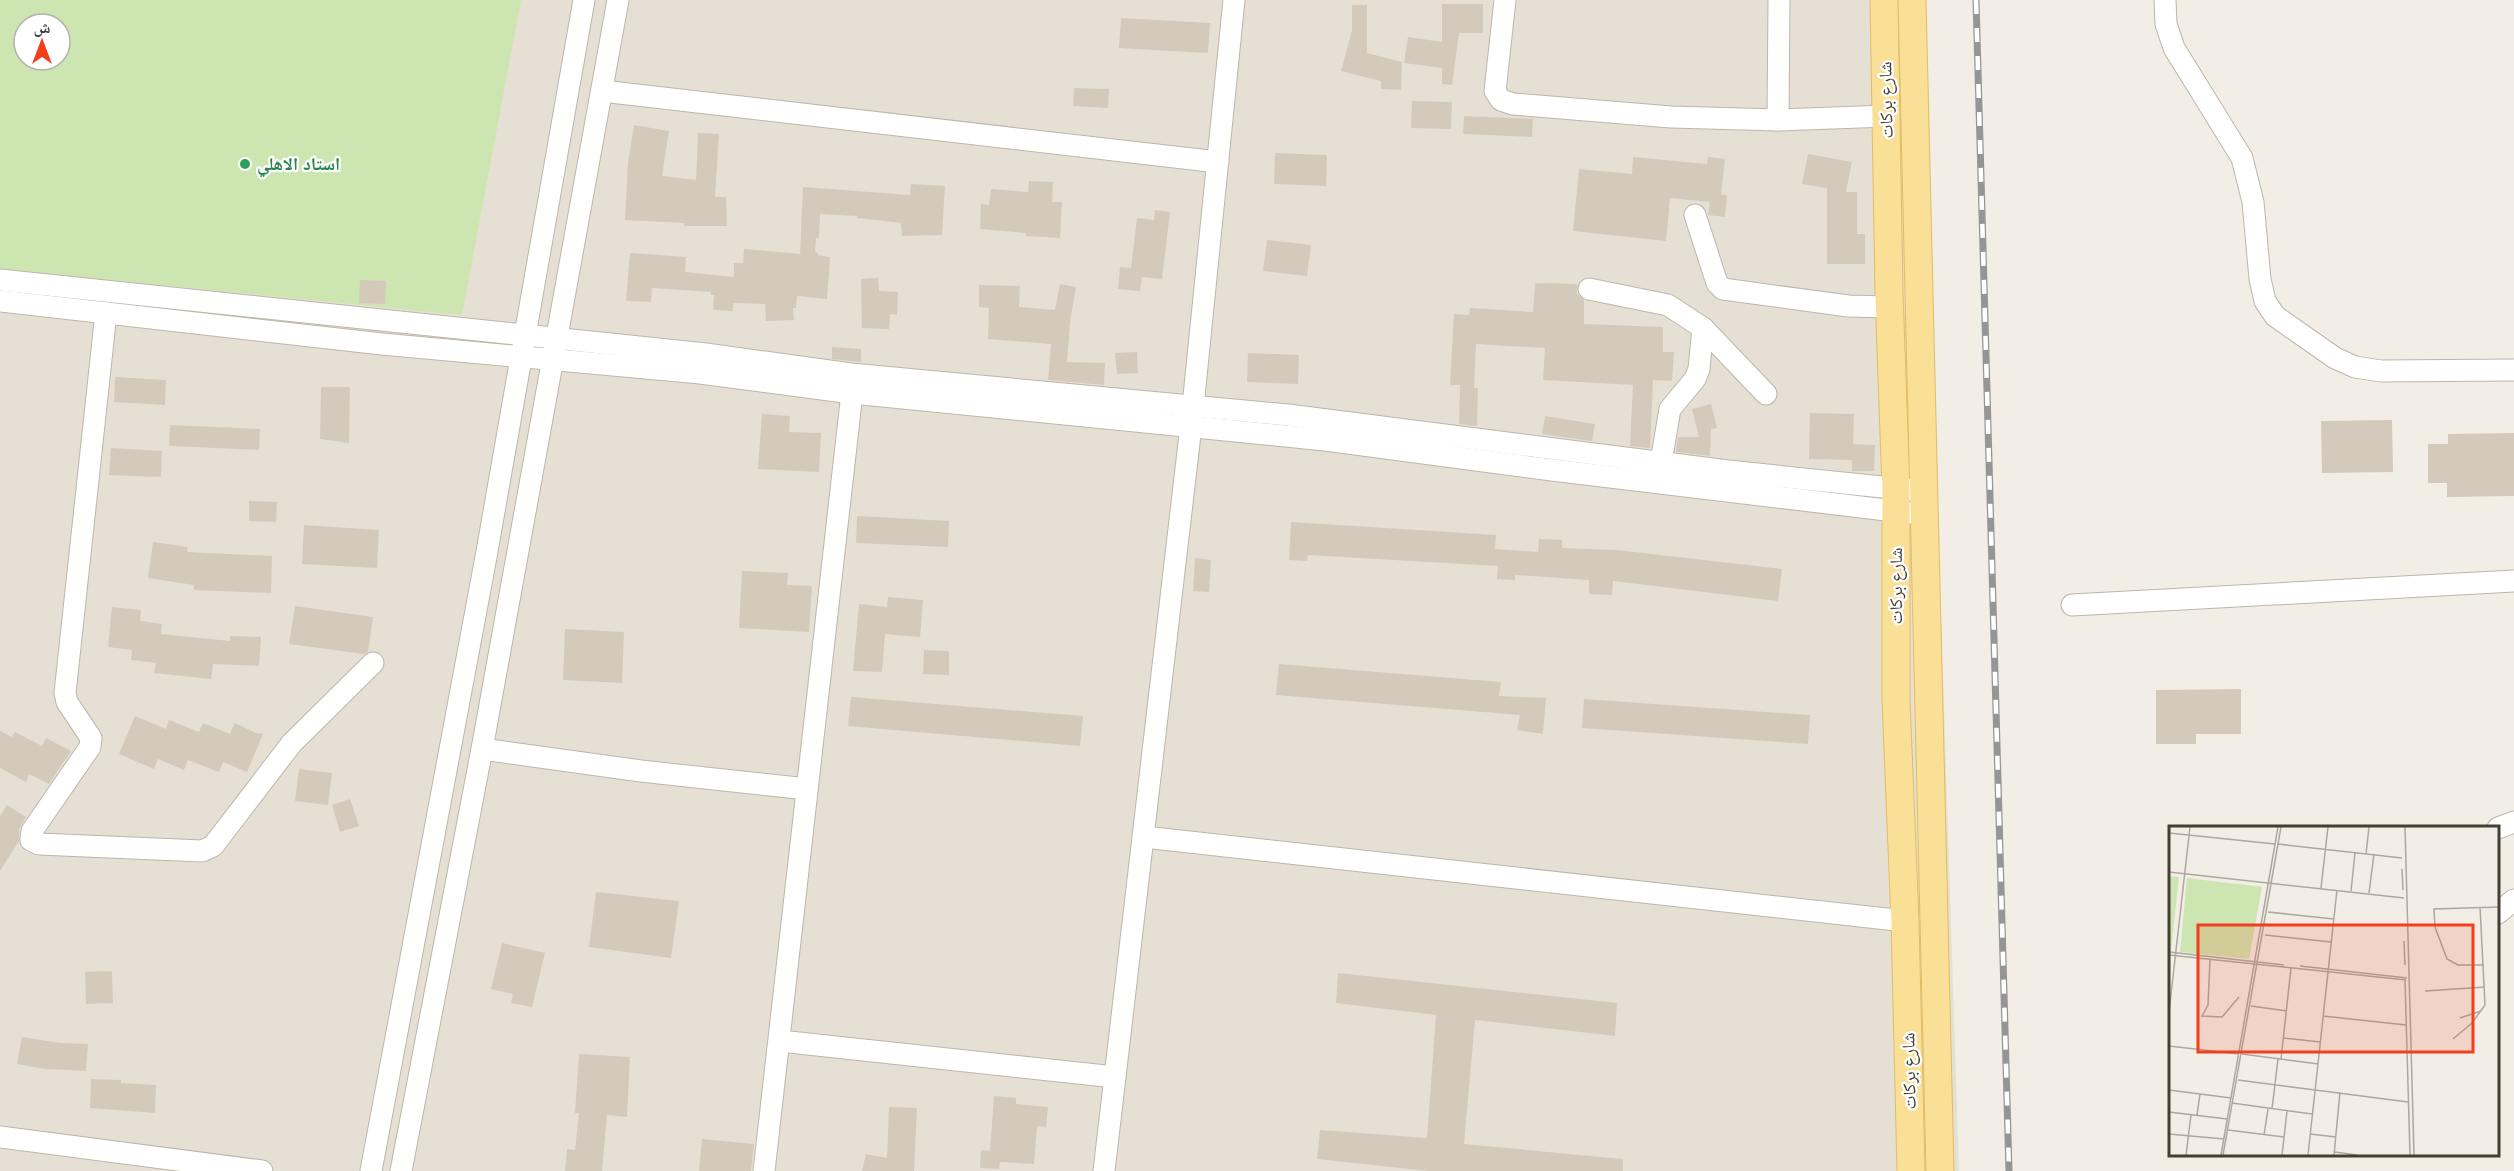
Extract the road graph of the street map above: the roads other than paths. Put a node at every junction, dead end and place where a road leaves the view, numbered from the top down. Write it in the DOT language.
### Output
graph roads {
  1 [pos="585,0"];
  2 [pos="618,0"];
  3 [pos="1234,0"];
  4 [pos="1505,0"];
  5 [pos="1779,0"];
  6 [pos="1884,0"];
  7 [pos="1912,0"];
  8 [pos="2165,0"];
  9 [pos="602,91"];
  10 [pos="1887,116"];
  11 [pos="1778,120"];
  12 [pos="1218,162"];
  13 [pos="1695,215"];
  14 [pos="0,280"];
  15 [pos="1589,289"];
  16 [pos="0,301"];
  17 [pos="1889,307"];
  18 [pos="106,313"];
  19 [pos="1703,328"];
  20 [pos="525,336"];
  21 [pos="557,340"];
  22 [pos="521,358"];
  23 [pos="554,361"];
  24 [pos="2514,370"];
  25 [pos="852,393"];
  26 [pos="1766,394"];
  27 [pos="1193,405"];
  28 [pos="1191,426"];
  29 [pos="1661,462"];
  30 [pos="1896,500"];
  31 [pos="1923,503"];
  32 [pos="2514,581"];
  33 [pos="2072,605"];
  34 [pos="373,663"];
  35 [pos="482,749"];
  36 [pos="807,789"];
  37 [pos="2514,822"];
  38 [pos="2499,828"];
  39 [pos="1143,837"];
  40 [pos="2514,900"];
  41 [pos="2499,912"];
  42 [pos="1905,921"];
  43 [pos="780,1041"];
  44 [pos="1115,1077"];
  45 [pos="0,1137"];
  46 [pos="262,1171"];
  47 [pos="371,1171"];
  48 [pos="401,1171"];
  49 [pos="764,1171"];
  50 [pos="1104,1171"];
  51 [pos="1911,1171"];
  52 [pos="1940,1171"];
  1 -- 20 [label="street"];
  2 -- 9 [label="street"];
  3 -- 12 [label="street"];
  4 -- 11 [label="street"];
  5 -- 11 [label="street"];
  6 -- 10 [label="main road, شارع بركات"];
  7 -- 31 [label="main road, شارع بركات"];
  8 -- 24 [label="street"];
  9 -- 12 [label="street"];
  9 -- 21 [label="street"];
  10 -- 11 [label="street"];
  10 -- 17 [label="main road, شارع بركات"];
  12 -- 27 [label="street"];
  13 -- 17 [label="street"];
  14 -- 20 [label="street"];
  15 -- 19 [label="street"];
  16 -- 18 [label="street"];
  17 -- 30 [label="main road, شارع بركات"];
  18 -- 22 [label="street"];
  18 -- 34 [label="street"];
  19 -- 26 [label="street"];
  19 -- 29 [label="street"];
  20 -- 21 [label="street"];
  20 -- 22 [label="street"];
  21 -- 23 [label="street"];
  21 -- 27 [label="street"];
  22 -- 23 [label="street"];
  22 -- 47 [label="street"];
  23 -- 25 [label="street"];
  23 -- 35 [label="street"];
  25 -- 28 [label="street"];
  25 -- 36 [label="street"];
  27 -- 28 [label="street"];
  27 -- 29 [label="street"];
  28 -- 30 [label="street"];
  28 -- 39 [label="street"];
  29 -- 30 [label="street"];
  30 -- 31 [label="street"];
  30 -- 42 [label="main road, شارع بركات"];
  31 -- 52 [label="main road, شارع بركات"];
  32 -- 33 [label="street"];
  35 -- 36 [label="street"];
  35 -- 48 [label="street"];
  36 -- 43 [label="street"];
  37 -- 38 [label="street"];
  39 -- 42 [label="street"];
  39 -- 44 [label="street"];
  40 -- 41 [label="street"];
  42 -- 51 [label="main road, شارع بركات"];
  43 -- 44 [label="street"];
  43 -- 49 [label="street"];
  44 -- 50 [label="street"];
  45 -- 46 [label="street"];
}
